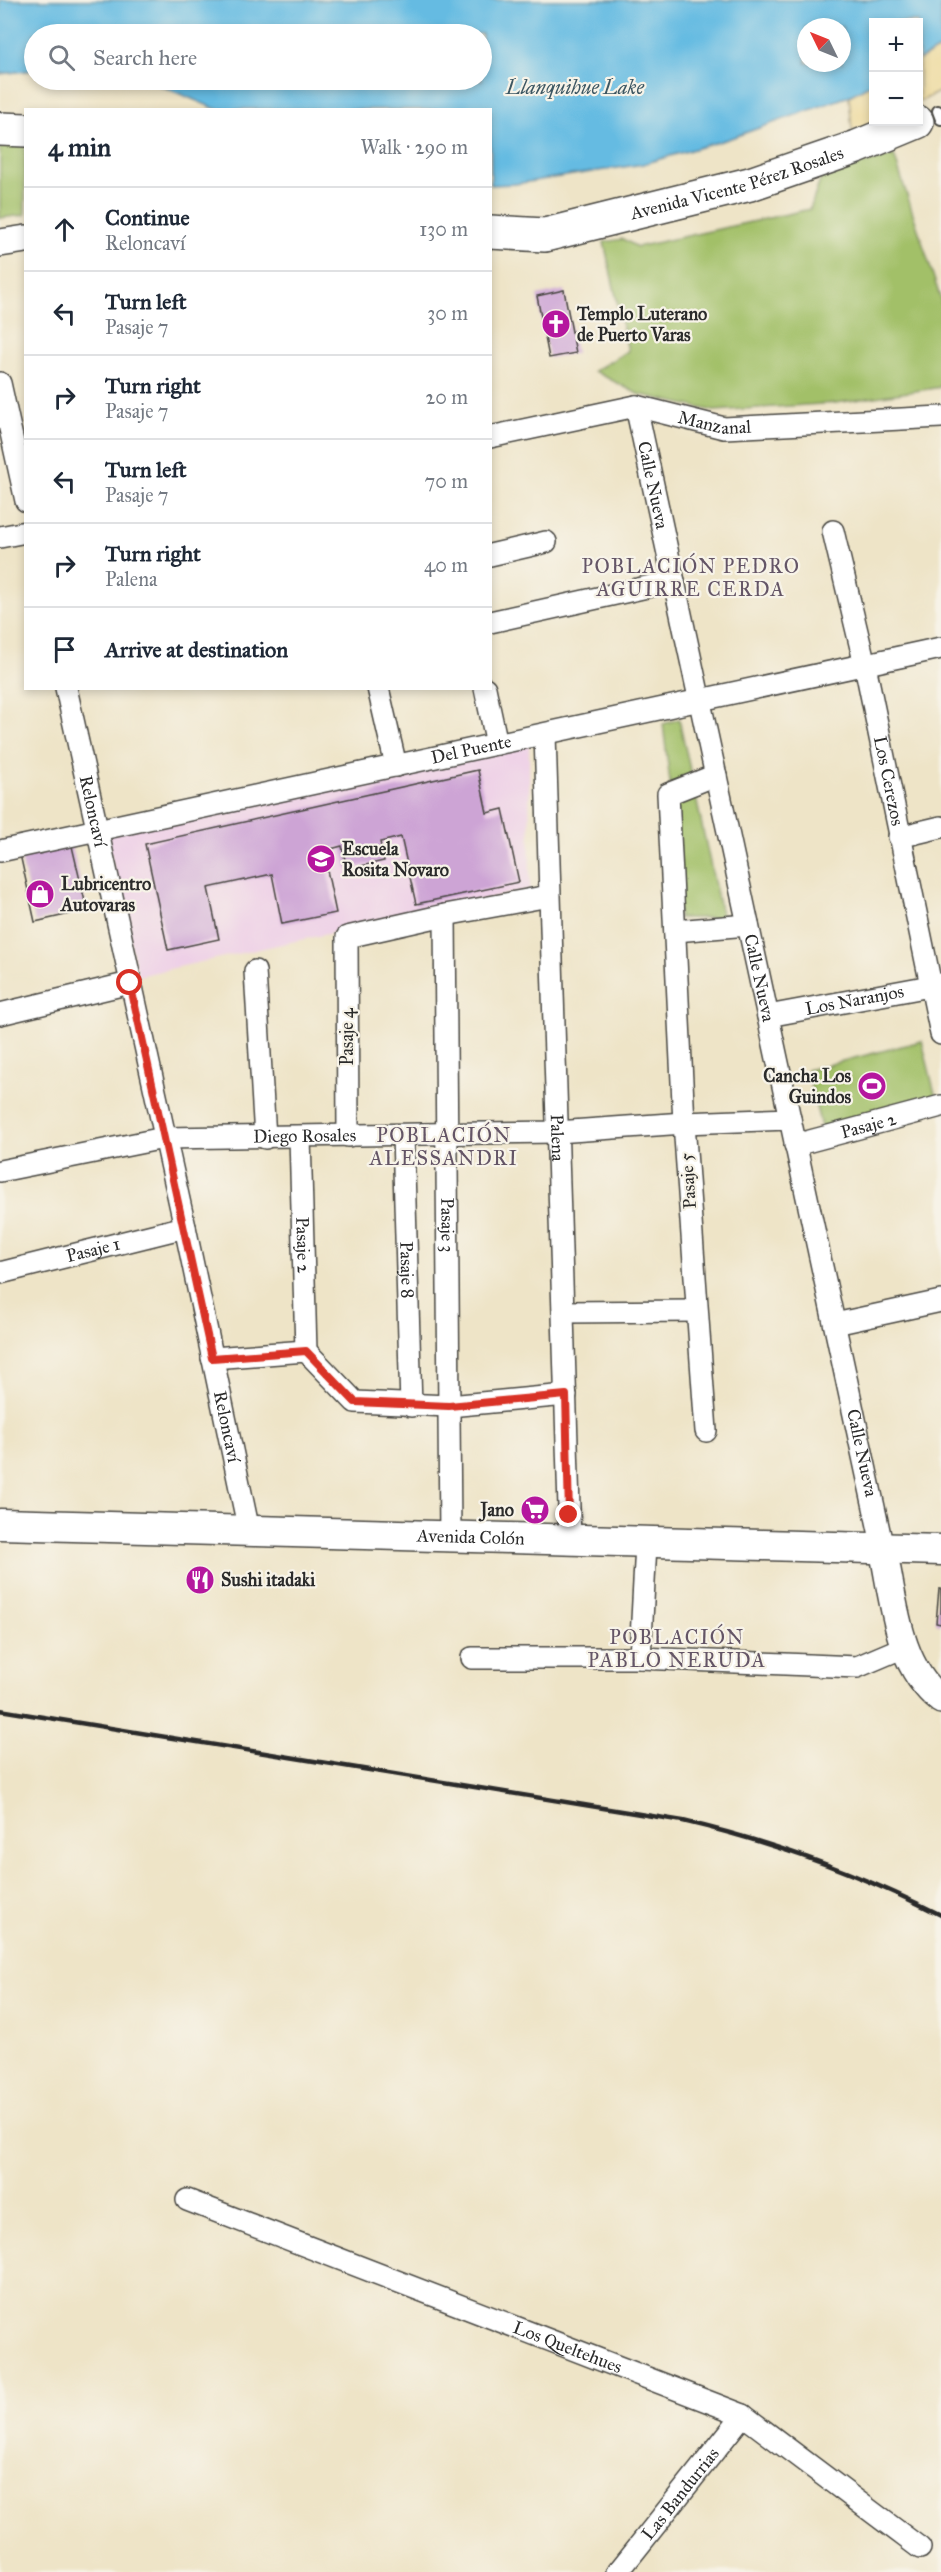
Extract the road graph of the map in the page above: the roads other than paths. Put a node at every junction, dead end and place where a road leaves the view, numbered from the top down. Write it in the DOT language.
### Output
graph roads {
  1 [pos="931,116"];
  2 [pos="0,129"];
  3 [pos="24,130"];
  4 [pos="493,235"];
  5 [pos="24,239"];
  6 [pos="0,243"];
  7 [pos="0,383"];
  8 [pos="636,406"];
  9 [pos="941,417"];
  10 [pos="492,437"];
  11 [pos="24,492"];
  12 [pos="832,531"];
  13 [pos="24,532"];
  14 [pos="0,537"];
  15 [pos="546,542"];
  16 [pos="492,555"];
  17 [pos="674,581"];
  18 [pos="492,622"];
  19 [pos="941,648"];
  20 [pos="865,665"];
  21 [pos="66,690"];
  22 [pos="378,690"];
  23 [pos="485,690"];
  24 [pos="700,700"];
  25 [pos="545,734"];
  26 [pos="497,744"];
  27 [pos="396,766"];
  28 [pos="716,775"];
  29 [pos="941,826"];
  30 [pos="97,830"];
  31 [pos="899,837"];
  32 [pos="0,851"];
  33 [pos="549,896"];
  34 [pos="445,915"];
  35 [pos="748,925"];
  36 [pos="675,931"];
  37 [pos="255,971"];
  38 [pos="130,983"];
  39 [pos="935,985"];
  40 [pos="0,1014"];
  41 [pos="768,1016"];
  42 [pos="941,1034"];
  43 [pos="941,1106"];
  44 [pos="790,1119"];
  45 [pos="684,1123"];
  46 [pos="557,1132"];
  47 [pos="403,1135"];
  48 [pos="447,1135"];
  49 [pos="348,1136"];
  50 [pos="300,1137"];
  51 [pos="164,1138"];
  52 [pos="266,1138"];
  53 [pos="795,1145"];
  54 [pos="0,1171"];
  55 [pos="185,1227"];
  56 [pos="0,1273"];
  57 [pos="941,1301"];
  58 [pos="697,1311"];
  59 [pos="563,1312"];
  60 [pos="835,1324"];
  61 [pos="306,1351"];
  62 [pos="212,1358"];
  63 [pos="566,1395"];
  64 [pos="411,1406"];
  65 [pos="449,1406"];
  66 [pos="706,1431"];
  67 [pos="0,1524"];
  68 [pos="249,1531"];
  69 [pos="450,1537"];
  70 [pos="570,1540"];
  71 [pos="646,1544"];
  72 [pos="883,1549"];
  73 [pos="941,1550"];
  74 [pos="904,1647"];
  75 [pos="640,1658"];
  76 [pos="472,1659"];
  77 [pos="941,1700"];
  78 [pos="187,2200"];
  79 [pos="743,2415"];
  80 [pos="920,2548"];
  81 [pos="618,2572"];
  1 -- 4 [label="main road, Avenida Vicente Pérez Rosales"];
  2 -- 3 [label="main road"];
  5 -- 6 [label="street"];
  7 -- 11 [label="street"];
  8 -- 9 [label="street, Manzanal"];
  8 -- 10 [label="street, Manzanal"];
  8 -- 17 [label="street, Calle Nueva"];
  12 -- 20 [label="street, Los Cerezos"];
  13 -- 14 [label="street"];
  15 -- 16 [label="street"];
  17 -- 18 [label="street"];
  17 -- 24 [label="street, Calle Nueva"];
  19 -- 20 [label="street, Del Puente"];
  20 -- 24 [label="street, Del Puente"];
  20 -- 31 [label="street, Los Cerezos"];
  21 -- 30 [label="street, Reloncaví"];
  22 -- 27 [label="street"];
  23 -- 26 [label="street"];
  24 -- 25 [label="street, Del Puente"];
  24 -- 28 [label="street, Calle Nueva"];
  25 -- 26 [label="street, Del Puente"];
  25 -- 33 [label="street, Palena"];
  26 -- 27 [label="street, Del Puente"];
  27 -- 30 [label="street, Del Puente"];
  28 -- 35 [label="street, Calle Nueva"];
  28 -- 36 [label="street, Pasaje 5"];
  29 -- 31 [label="street"];
  30 -- 32 [label="street, Del Puente"];
  30 -- 38 [label="street, Reloncaví"];
  31 -- 39 [label="street, Los Cerezos"];
  33 -- 34 [label="street"];
  33 -- 46 [label="street, Palena"];
  34 -- 48 [label="street, Pasaje 3"];
  34 -- 49 [label="street, Pasaje 4"];
  35 -- 36 [label="street"];
  35 -- 41 [label="street, Calle Nueva"];
  36 -- 45 [label="street, Pasaje 5"];
  37 -- 52 [label="street"];
  38 -- 40 [label="street"];
  38 -- 51 [label="street, Reloncaví"];
  39 -- 41 [label="street, Los Naranjos"];
  39 -- 42 [label="street, Los Cerezos"];
  41 -- 44 [label="street, Calle Nueva"];
  43 -- 53 [label="street, Pasaje 2"];
  44 -- 45 [label="street, Diego Rosales"];
  44 -- 53 [label="street, Calle Nueva"];
  45 -- 46 [label="street, Diego Rosales"];
  45 -- 58 [label="street, Pasaje 5"];
  46 -- 48 [label="street, Diego Rosales"];
  46 -- 59 [label="street, Palena"];
  47 -- 48 [label="street, Diego Rosales"];
  47 -- 49 [label="street, Diego Rosales"];
  47 -- 64 [label="street, Pasaje 8"];
  48 -- 65 [label="street, Pasaje 3"];
  49 -- 50 [label="street, Diego Rosales"];
  50 -- 52 [label="street, Diego Rosales"];
  50 -- 61 [label="street, Pasaje 2"];
  51 -- 52 [label="street, Diego Rosales"];
  51 -- 54 [label="street, Diego Rosales"];
  51 -- 55 [label="street, Reloncaví"];
  53 -- 60 [label="street, Calle Nueva"];
  55 -- 56 [label="street, Pasaje 1"];
  55 -- 62 [label="street, Reloncaví"];
  57 -- 60 [label="street"];
  58 -- 59 [label="street"];
  58 -- 66 [label="street, Pasaje 5"];
  59 -- 63 [label="street, Palena"];
  60 -- 72 [label="street, Calle Nueva"];
  61 -- 62 [label="street"];
  61 -- 64 [label="street"];
  62 -- 68 [label="street, Reloncaví"];
  63 -- 65 [label="street"];
  63 -- 70 [label="street, Palena"];
  64 -- 65 [label="street"];
  65 -- 69 [label="street, Pasaje 3"];
  67 -- 68 [label="main road, Avenida Colón"];
  68 -- 69 [label="main road, Avenida Colón"];
  69 -- 70 [label="main road, Avenida Colón"];
  70 -- 71 [label="main road, Avenida Colón"];
  71 -- 72 [label="main road, Avenida Colón"];
  71 -- 75 [label="street"];
  72 -- 73 [label="main road, Avenida Colón"];
  72 -- 74 [label="street"];
  74 -- 75 [label="street"];
  74 -- 77 [label="street"];
  75 -- 76 [label="street"];
  78 -- 79 [label="street, Los Queltehues"];
  79 -- 80 [label="street, Los Queltehues"];
  79 -- 81 [label="street, Las Bandurrias"];
}
